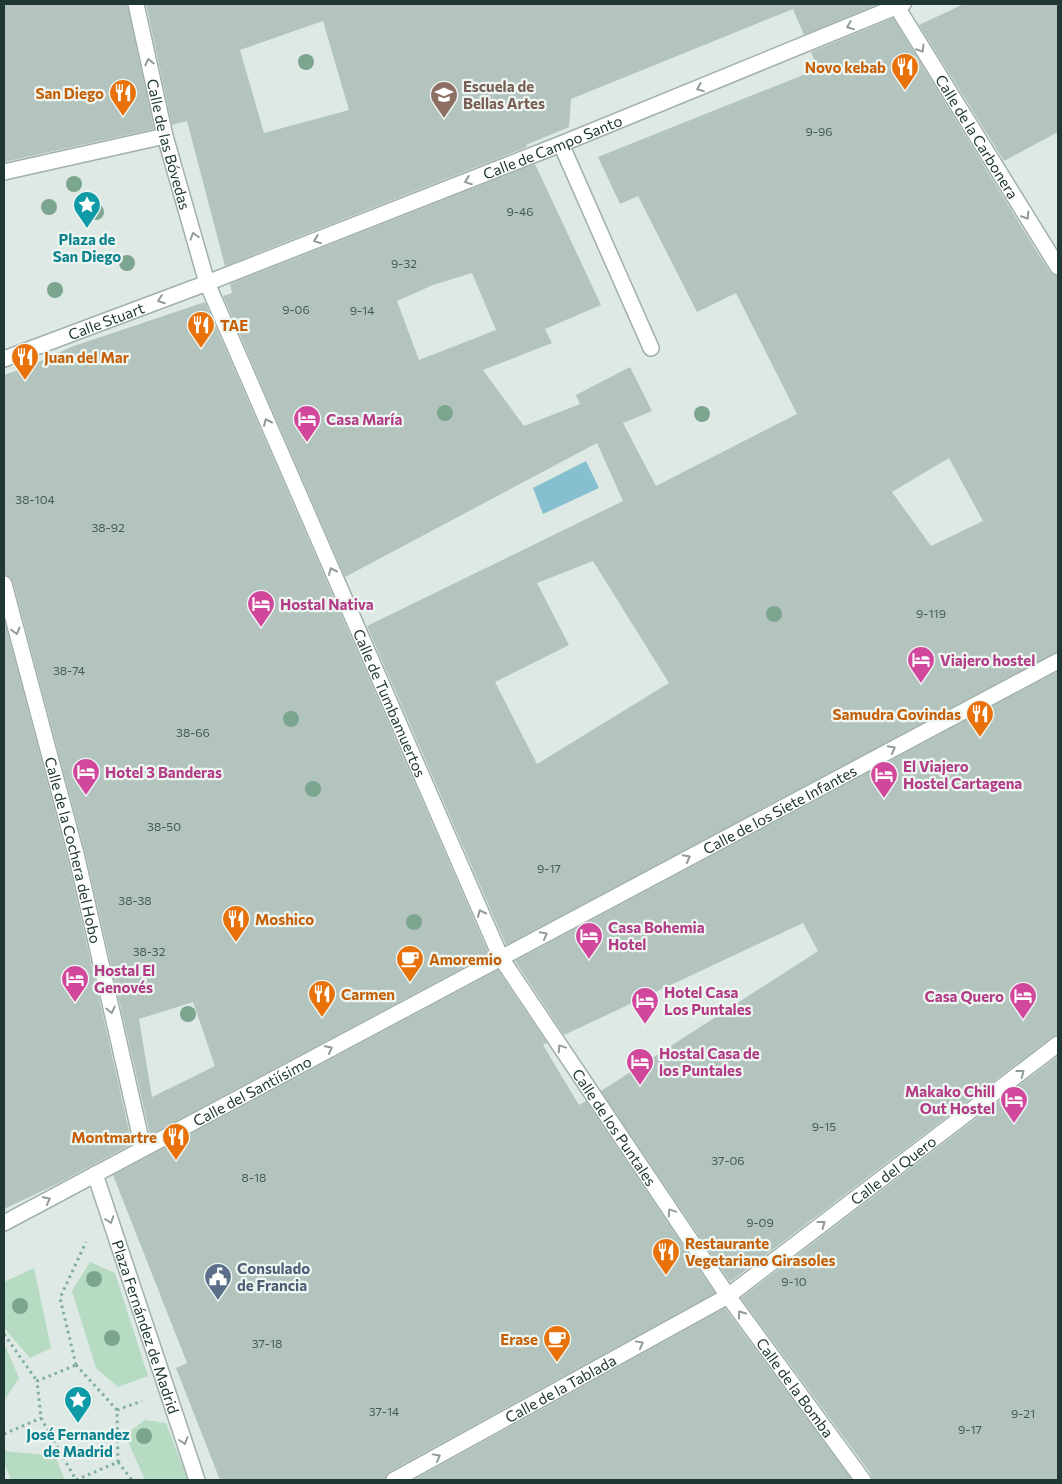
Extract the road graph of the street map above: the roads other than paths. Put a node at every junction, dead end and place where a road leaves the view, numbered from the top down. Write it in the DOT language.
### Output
graph roads {
  1 [pos="136,4"];
  2 [pos="898,5"];
  3 [pos="165,136"];
  4 [pos="562,144"];
  5 [pos="4,172"];
  6 [pos="1058,267"];
  7 [pos="207,283"];
  8 [pos="651,348"];
  9 [pos="4,359"];
  10 [pos="4,584"];
  11 [pos="1058,661"];
  12 [pos="500,958"];
  13 [pos="1058,1044"];
  14 [pos="143,1148"];
  15 [pos="95,1174"];
  16 [pos="4,1223"];
  17 [pos="728,1296"];
  18 [pos="197,1480"];
  19 [pos="394,1480"];
  20 [pos="863,1480"];
  3 -- 1 [label="street, Calle de las Bóvedas, one-way"];
  2 -- 4 [label="street, Calle de Campo Santo, one-way"];
  2 -- 6 [label="street, Calle de la Carbonera, one-way"];
  3 -- 5 [label="street"];
  7 -- 3 [label="street, Calle de las Bóvedas, one-way"];
  4 -- 7 [label="street, Calle de Campo Santo, one-way"];
  4 -- 8 [label="street"];
  7 -- 9 [label="street, Calle Stuart, one-way"];
  12 -- 7 [label="street, Calle de Tumbamuertos, one-way"];
  10 -- 14 [label="street, Calle de la Cochera del Hobo, one-way"];
  12 -- 11 [label="street, Calle de los Siete Infantes, one-way"];
  14 -- 12 [label="street, Calle del Santiísimo, one-way"];
  17 -- 12 [label="street, Calle de los Puntales, one-way"];
  17 -- 13 [label="street, Calle del Quero, one-way"];
  14 -- 15 [label="street, Calle del Santiísimo"];
  16 -- 15 [label="street, Calle del Santiísimo, one-way"];
  15 -- 18 [label="street, Plaza Fernández de Madrid, one-way"];
  19 -- 17 [label="street, Calle de la Tablada, one-way"];
  20 -- 17 [label="street, Calle de la Bomba, one-way"];
}
